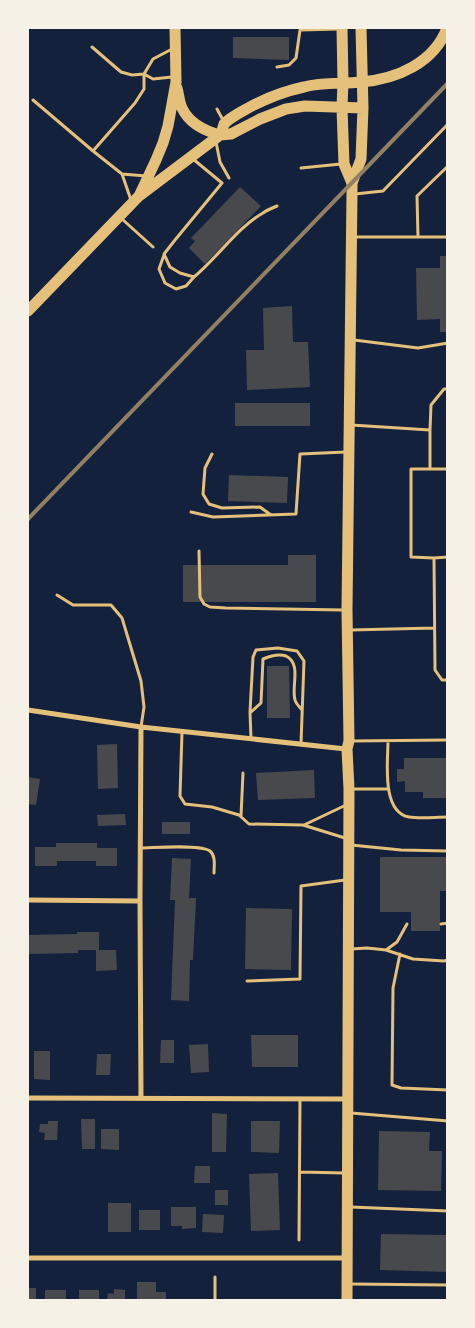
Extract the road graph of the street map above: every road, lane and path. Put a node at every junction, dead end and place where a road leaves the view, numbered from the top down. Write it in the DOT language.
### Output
graph roads {
  1 [pos="175,28"];
  2 [pos="342,28"];
  3 [pos="361,28"];
  4 [pos="370,28"];
  5 [pos="447,28"];
  6 [pos="92,47"];
  7 [pos="175,48"];
  8 [pos="362,61"];
  9 [pos="277,67"];
  10 [pos="144,74"];
  11 [pos="176,79"];
  12 [pos="343,82"];
  13 [pos="362,82"];
  14 [pos="32,100"];
  15 [pos="342,108"];
  16 [pos="363,108"];
  17 [pos="217,109"];
  18 [pos="225,124"];
  19 [pos="448,124"];
  20 [pos="218,137"];
  21 [pos="93,151"];
  22 [pos="191,157"];
  23 [pos="344,164"];
  24 [pos="448,166"];
  25 [pos="302,168"];
  26 [pos="122,174"];
  27 [pos="148,176"];
  28 [pos="229,178"];
  29 [pos="352,188"];
  30 [pos="136,200"];
  31 [pos="277,206"];
  32 [pos="119,217"];
  33 [pos="351,237"];
  34 [pos="418,237"];
  35 [pos="448,237"];
  36 [pos="153,247"];
  37 [pos="164,254"];
  38 [pos="194,277"];
  39 [pos="28,311"];
  40 [pos="350,340"];
  41 [pos="448,344"];
  42 [pos="448,389"];
  43 [pos="350,425"];
  44 [pos="430,430"];
  45 [pos="349,452"];
  46 [pos="212,454"];
  47 [pos="430,469"];
  48 [pos="448,469"];
  49 [pos="191,512"];
  50 [pos="271,515"];
  51 [pos="199,551"];
  52 [pos="448,557"];
  53 [pos="434,558"];
  54 [pos="57,595"];
  55 [pos="348,610"];
  56 [pos="434,628"];
  57 [pos="348,630"];
  58 [pos="448,680"];
  59 [pos="28,710"];
  60 [pos="302,711"];
  61 [pos="250,712"];
  62 [pos="141,727"];
  63 [pos="182,731"];
  64 [pos="252,739"];
  65 [pos="448,740"];
  66 [pos="388,741"];
  67 [pos="301,744"];
  68 [pos="348,745"];
  69 [pos="243,773"];
  70 [pos="348,789"];
  71 [pos="388,789"];
  72 [pos="348,804"];
  73 [pos="241,816"];
  74 [pos="448,817"];
  75 [pos="304,825"];
  76 [pos="348,842"];
  77 [pos="140,848"];
  78 [pos="448,851"];
  79 [pos="214,873"];
  80 [pos="348,879"];
  81 [pos="28,900"];
  82 [pos="140,901"];
  83 [pos="448,923"];
  84 [pos="407,924"];
  85 [pos="441,924"];
  86 [pos="348,950"];
  87 [pos="386,950"];
  88 [pos="400,954"];
  89 [pos="448,960"];
  90 [pos="247,981"];
  91 [pos="448,1090"];
  92 [pos="28,1098"];
  93 [pos="141,1098"];
  94 [pos="300,1099"];
  95 [pos="348,1099"];
  96 [pos="347,1113"];
  97 [pos="448,1121"];
  98 [pos="300,1172"];
  99 [pos="347,1173"];
  100 [pos="347,1207"];
  101 [pos="448,1211"];
  102 [pos="299,1240"];
  103 [pos="28,1258"];
  104 [pos="346,1258"];
  105 [pos="215,1277"];
  106 [pos="346,1284"];
  107 [pos="448,1285"];
  108 [pos="215,1300"];
  109 [pos="346,1300"];
  1 -- 7 [label="main road"];
  2 -- 9 [label="lane"];
  2 -- 12 [label="main road"];
  3 -- 8 [label="main road"];
  4 -- 8 [label="main road"];
  5 -- 13 [label="main road"];
  6 -- 10 [label="lane"];
  7 -- 10 [label="lane"];
  7 -- 11 [label="main road"];
  8 -- 13 [label="main road"];
  10 -- 11 [label="lane"];
  10 -- 21 [label="lane"];
  11 -- 20 [label="main road"];
  11 -- 27 [label="main road"];
  12 -- 13 [label="main road"];
  12 -- 15 [label="main road"];
  12 -- 18 [label="main road"];
  13 -- 16 [label="main road"];
  14 -- 21 [label="lane"];
  15 -- 16 [label="main road"];
  15 -- 20 [label="main road"];
  15 -- 23 [label="main road"];
  16 -- 29 [label="main road"];
  17 -- 18 [label="lane"];
  18 -- 20 [label="main road"];
  19 -- 29 [label="lane"];
  20 -- 22 [label="main road"];
  20 -- 28 [label="lane"];
  21 -- 26 [label="lane"];
  22 -- 30 [label="main road"];
  22 -- 37 [label="lane"];
  23 -- 25 [label="lane"];
  23 -- 29 [label="main road"];
  24 -- 34 [label="lane"];
  26 -- 27 [label="lane"];
  26 -- 30 [label="lane"];
  27 -- 30 [label="main road"];
  29 -- 33 [label="main road"];
  30 -- 32 [label="main road"];
  31 -- 38 [label="lane"];
  32 -- 36 [label="lane"];
  32 -- 39 [label="main road"];
  33 -- 34 [label="lane"];
  33 -- 40 [label="main road"];
  34 -- 35 [label="lane"];
  37 -- 38 [label="lane"];
  37 -- 38 [label="lane"];
  40 -- 41 [label="lane"];
  40 -- 43 [label="main road"];
  42 -- 44 [label="lane"];
  43 -- 44 [label="lane"];
  43 -- 45 [label="main road"];
  44 -- 47 [label="lane"];
  45 -- 50 [label="lane"];
  45 -- 55 [label="main road"];
  46 -- 50 [label="lane"];
  47 -- 48 [label="lane"];
  47 -- 53 [label="lane"];
  49 -- 50 [label="lane"];
  51 -- 55 [label="lane"];
  52 -- 53 [label="lane"];
  53 -- 56 [label="lane"];
  54 -- 62 [label="lane"];
  55 -- 57 [label="main road"];
  56 -- 57 [label="lane"];
  56 -- 58 [label="lane"];
  57 -- 68 [label="main road"];
  59 -- 62 [label="street"];
  60 -- 61 [label="lane"];
  60 -- 61 [label="lane"];
  60 -- 67 [label="lane"];
  61 -- 64 [label="lane"];
  62 -- 63 [label="street"];
  62 -- 77 [label="street"];
  63 -- 64 [label="street"];
  63 -- 73 [label="lane"];
  64 -- 67 [label="street"];
  65 -- 66 [label="lane"];
  66 -- 68 [label="lane"];
  66 -- 71 [label="lane"];
  67 -- 68 [label="street"];
  68 -- 70 [label="main road"];
  69 -- 73 [label="lane"];
  70 -- 71 [label="lane"];
  70 -- 72 [label="main road"];
  71 -- 74 [label="lane"];
  72 -- 75 [label="lane"];
  72 -- 76 [label="main road"];
  73 -- 75 [label="lane"];
  75 -- 76 [label="lane"];
  76 -- 78 [label="lane"];
  76 -- 80 [label="main road"];
  77 -- 79 [label="lane"];
  77 -- 82 [label="street"];
  80 -- 86 [label="main road"];
  80 -- 90 [label="lane"];
  81 -- 82 [label="street"];
  82 -- 93 [label="street"];
  83 -- 85 [label="lane"];
  84 -- 87 [label="lane"];
  86 -- 87 [label="lane"];
  86 -- 95 [label="main road"];
  87 -- 88 [label="lane"];
  88 -- 89 [label="lane"];
  88 -- 91 [label="lane"];
  92 -- 93 [label="street"];
  93 -- 94 [label="street"];
  94 -- 95 [label="street"];
  94 -- 98 [label="lane"];
  95 -- 96 [label="main road"];
  96 -- 97 [label="lane"];
  96 -- 99 [label="main road"];
  98 -- 99 [label="lane"];
  98 -- 102 [label="lane"];
  99 -- 100 [label="main road"];
  100 -- 101 [label="lane"];
  100 -- 104 [label="main road"];
  103 -- 104 [label="street"];
  104 -- 106 [label="main road"];
  105 -- 108 [label="lane"];
  106 -- 107 [label="lane"];
  106 -- 109 [label="main road"];
}
